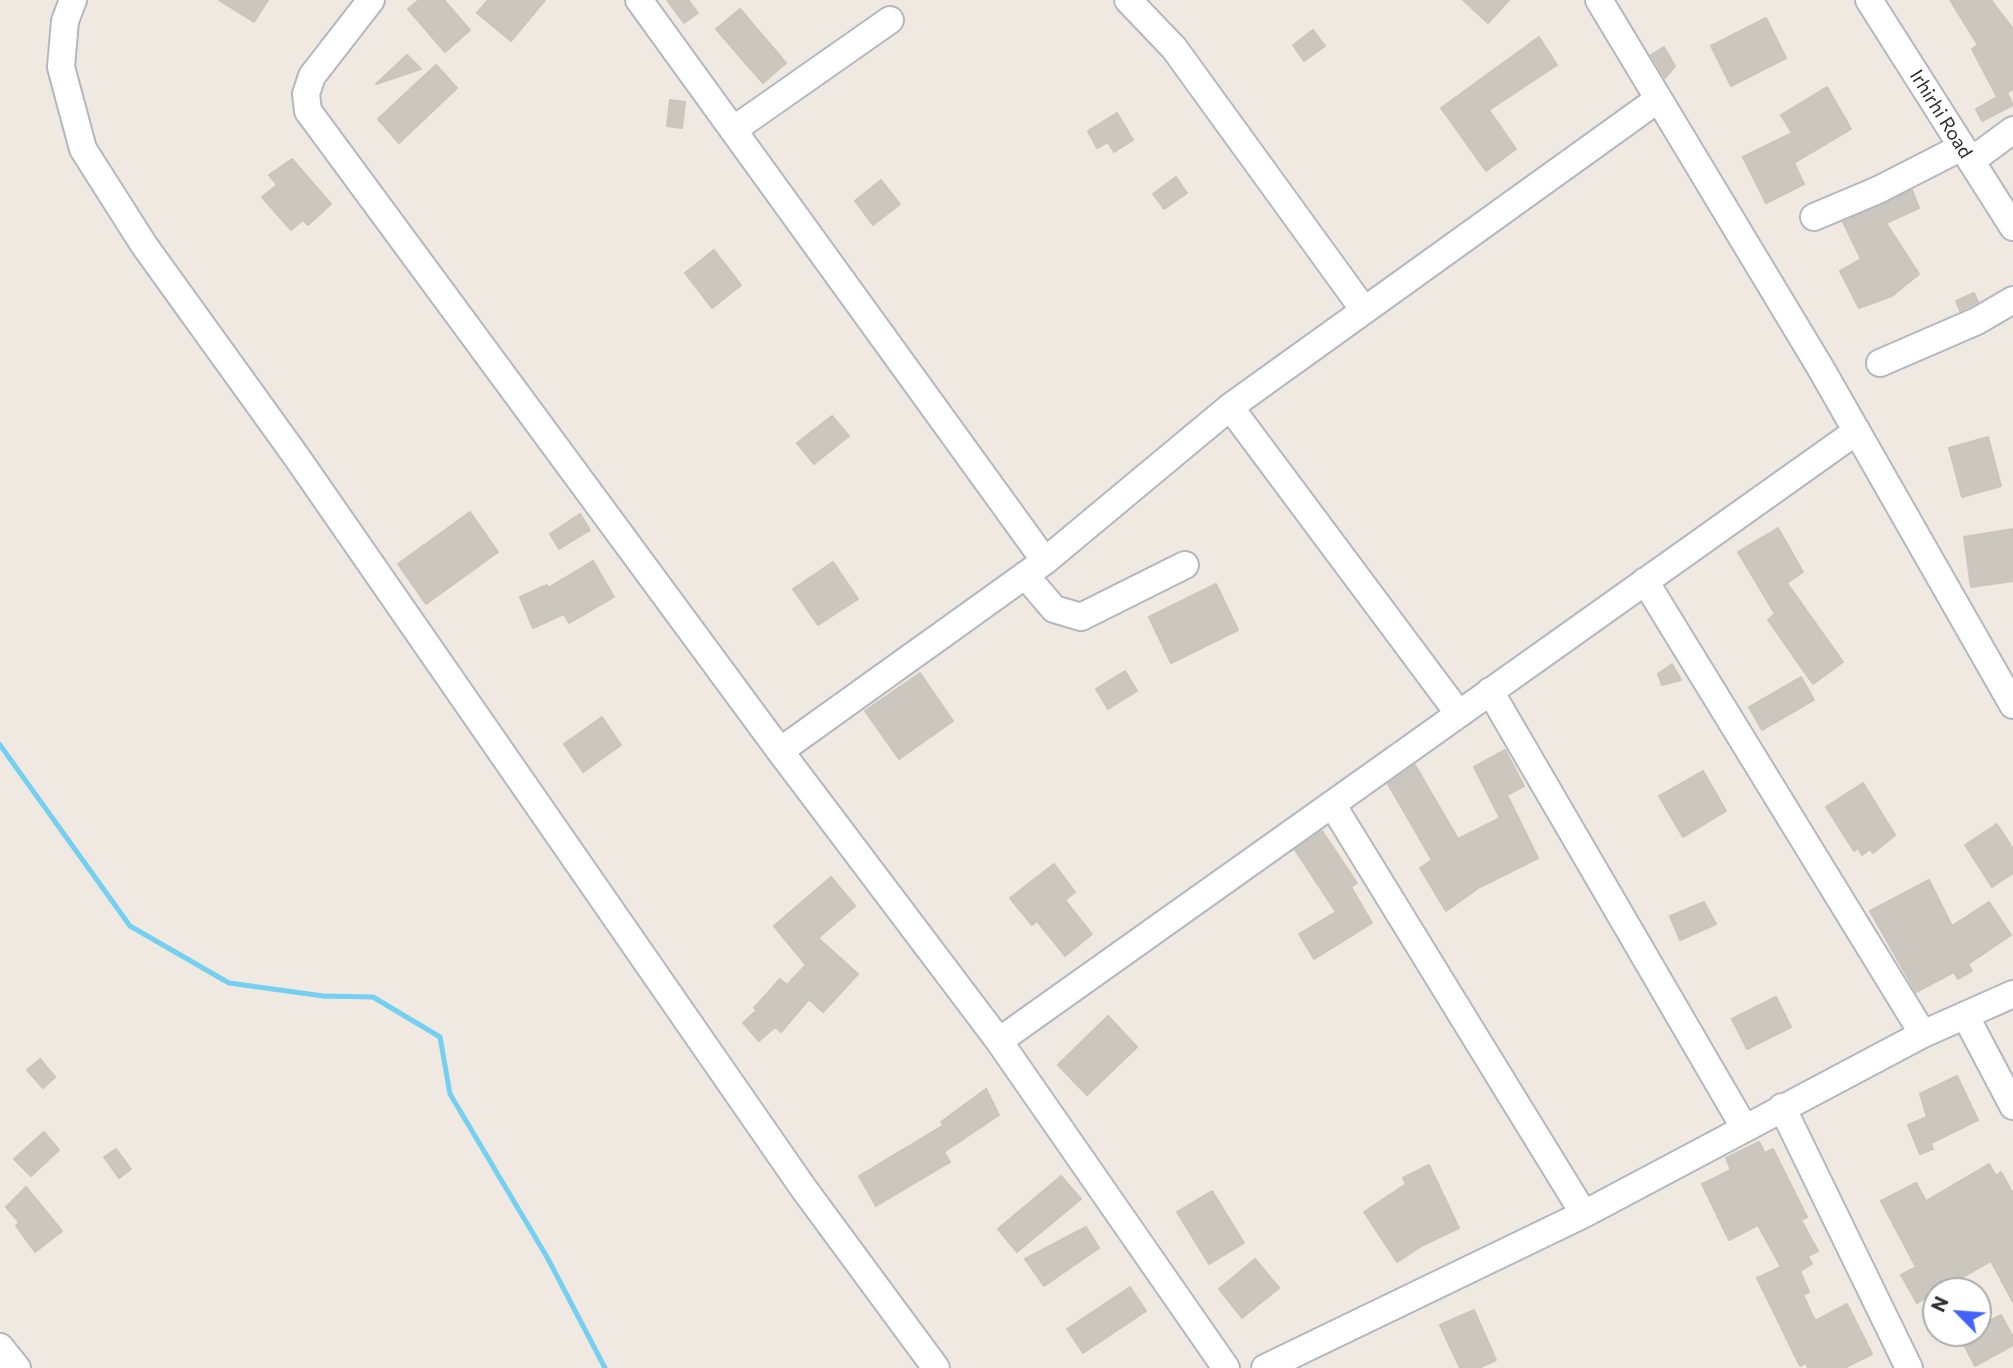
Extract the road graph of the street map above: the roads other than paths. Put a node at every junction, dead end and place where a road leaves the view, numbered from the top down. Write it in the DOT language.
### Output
graph roads {
  1 [pos="74,0"];
  2 [pos="371,0"];
  3 [pos="639,0"];
  4 [pos="1128,0"];
  5 [pos="1599,0"];
  6 [pos="1869,0"];
  7 [pos="890,20"];
  8 [pos="1657,100"];
  9 [pos="733,130"];
  10 [pos="2013,130"];
  11 [pos="1967,154"];
  12 [pos="1814,217"];
  13 [pos="2013,227"];
  14 [pos="2013,300"];
  15 [pos="1364,310"];
  16 [pos="1880,363"];
  17 [pos="1230,407"];
  18 [pos="1857,430"];
  19 [pos="1185,565"];
  20 [pos="1035,568"];
  21 [pos="1645,582"];
  22 [pos="1490,691"];
  23 [pos="2013,705"];
  24 [pos="1459,714"];
  25 [pos="780,751"];
  26 [pos="1332,804"];
  27 [pos="2013,994"];
  28 [pos="1965,1015"];
  29 [pos="1923,1034"];
  30 [pos="999,1041"];
  31 [pos="2013,1106"];
  32 [pos="1782,1107"];
  33 [pos="1744,1127"];
  34 [pos="1584,1214"];
  35 [pos="0,1348"];
  36 [pos="18,1368"];
  37 [pos="936,1368"];
  38 [pos="1226,1368"];
  39 [pos="1265,1368"];
  40 [pos="1909,1368"];
  1 -- 37 [label="street"];
  2 -- 25 [label="street"];
  3 -- 9 [label="street"];
  4 -- 15 [label="street"];
  5 -- 8 [label="street"];
  6 -- 11 [label="street, Irhirhi Road"];
  7 -- 9 [label="street"];
  8 -- 15 [label="street"];
  8 -- 18 [label="street"];
  9 -- 20 [label="street"];
  10 -- 11 [label="street"];
  11 -- 12 [label="street"];
  11 -- 13 [label="street, Irhirhi Road"];
  14 -- 16 [label="street"];
  15 -- 17 [label="street"];
  17 -- 20 [label="street"];
  17 -- 24 [label="street"];
  18 -- 21 [label="street"];
  18 -- 23 [label="street"];
  19 -- 20 [label="street"];
  20 -- 25 [label="street"];
  21 -- 22 [label="street"];
  21 -- 29 [label="street"];
  22 -- 24 [label="street"];
  22 -- 33 [label="street"];
  24 -- 26 [label="street"];
  25 -- 30 [label="street"];
  26 -- 30 [label="street"];
  26 -- 34 [label="street"];
  27 -- 28 [label="street"];
  28 -- 29 [label="street"];
  28 -- 31 [label="street"];
  29 -- 32 [label="street"];
  30 -- 38 [label="street"];
  32 -- 33 [label="street"];
  32 -- 40 [label="street"];
  33 -- 34 [label="street"];
  34 -- 39 [label="street"];
  35 -- 36 [label="street"];
}
